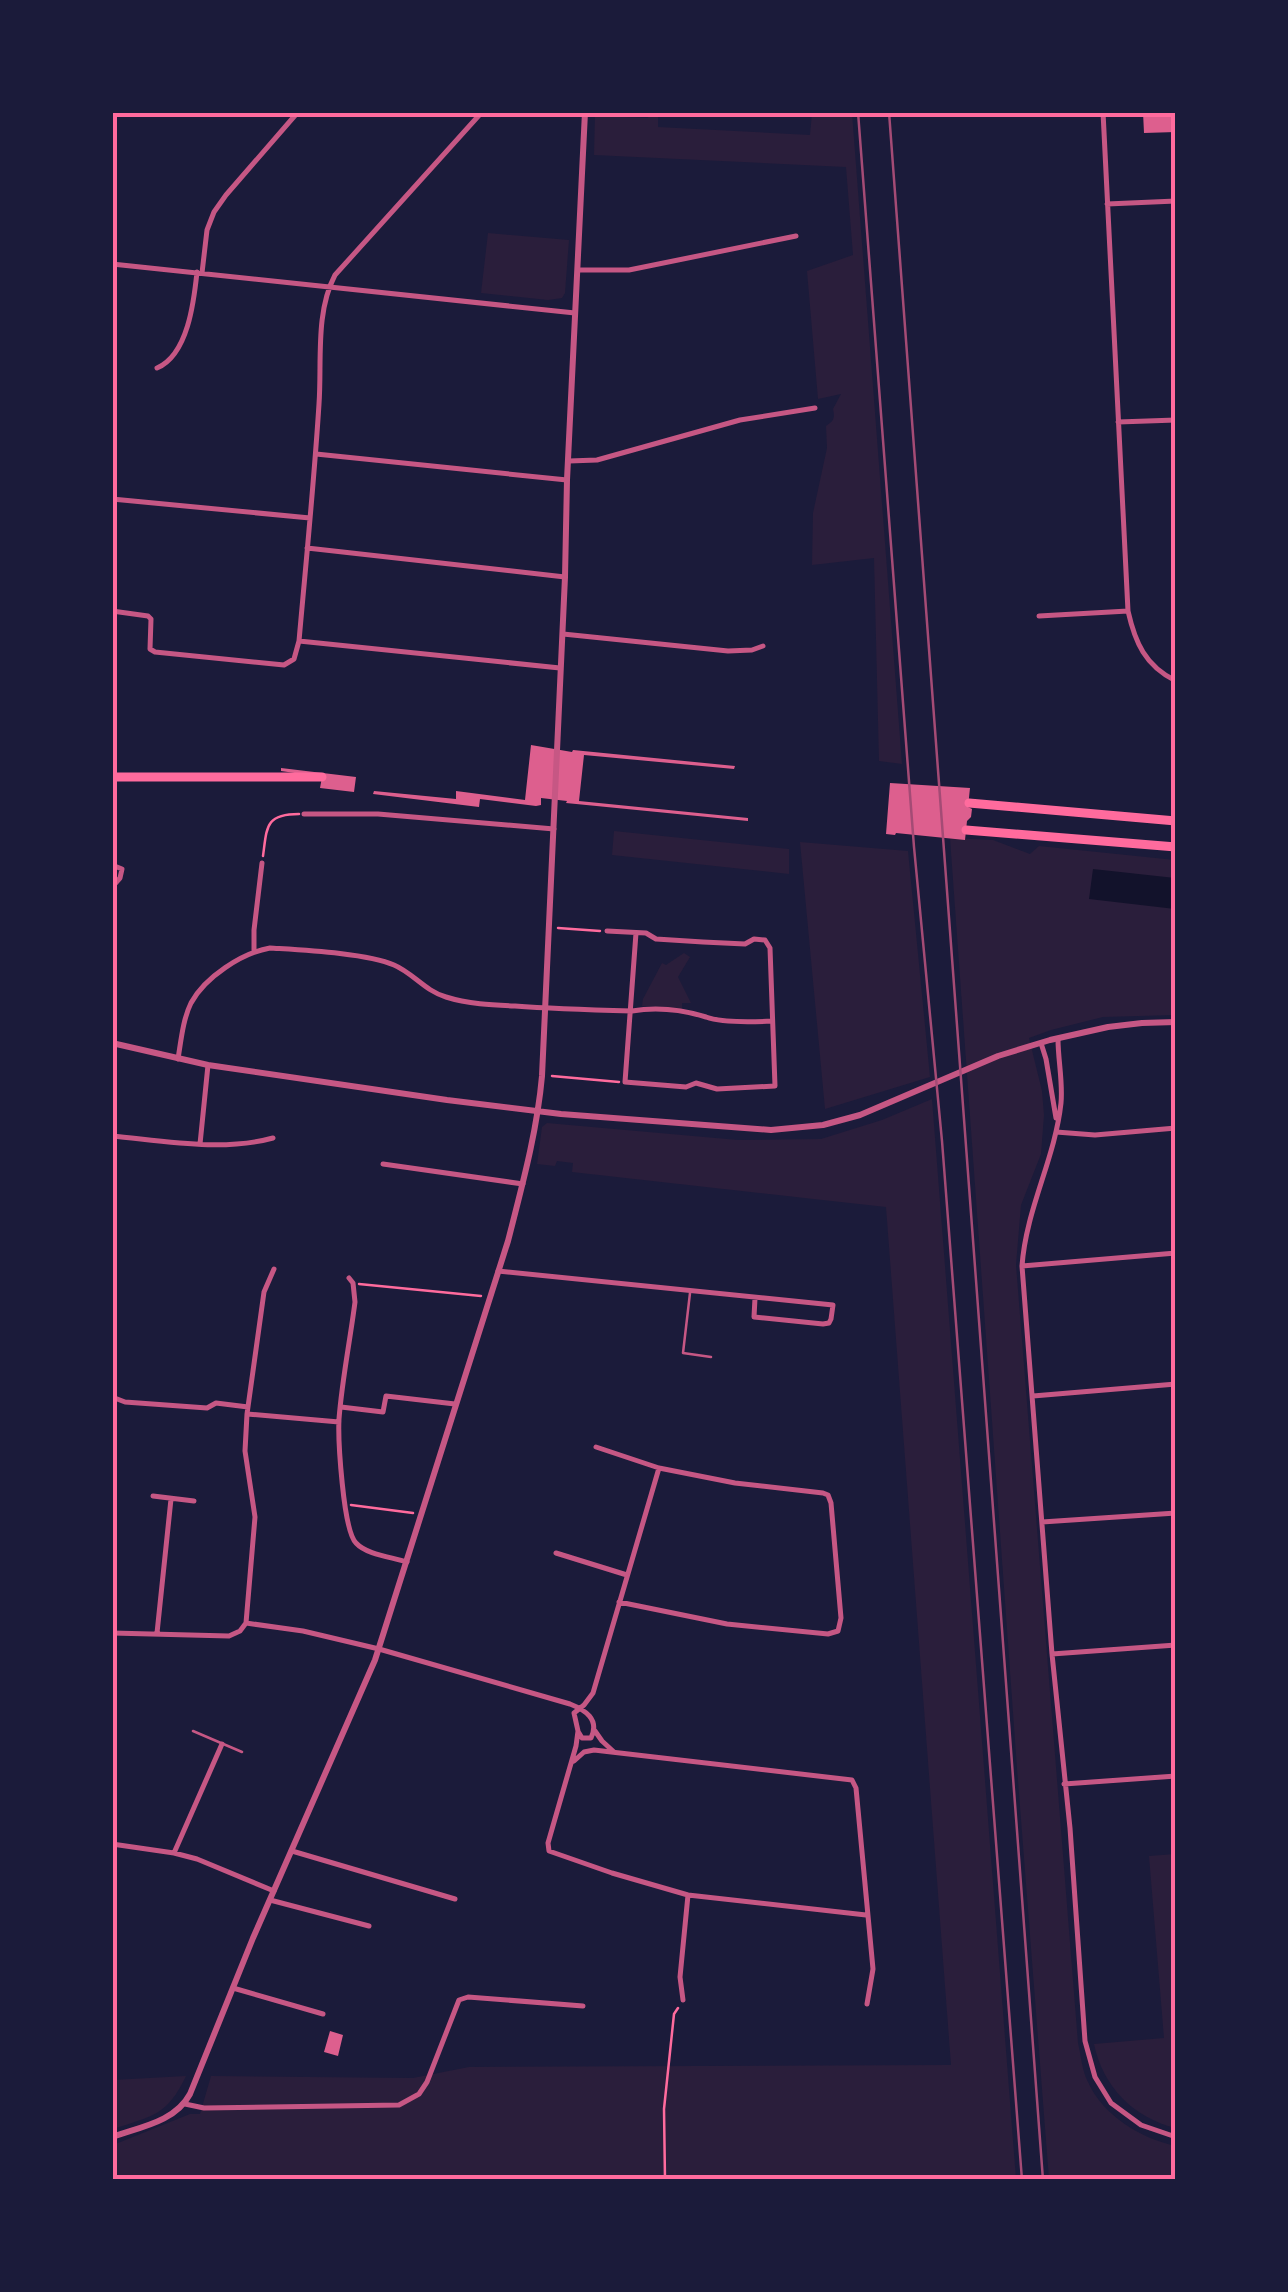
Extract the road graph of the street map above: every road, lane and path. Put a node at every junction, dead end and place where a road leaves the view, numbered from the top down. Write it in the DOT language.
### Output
graph roads {
  1 [pos="298,112"];
  2 [pos="482,112"];
  3 [pos="585,112"];
  4 [pos="1103,112"];
  5 [pos="1176,201"];
  6 [pos="1107,204"];
  7 [pos="796,236"];
  8 [pos="112,264"];
  9 [pos="578,270"];
  10 [pos="199,272"];
  11 [pos="329,287"];
  12 [pos="576,313"];
  13 [pos="158,368"];
  14 [pos="815,408"];
  15 [pos="1176,420"];
  16 [pos="1118,422"];
  17 [pos="316,454"];
  18 [pos="568,461"];
  19 [pos="567,480"];
  20 [pos="112,499"];
  21 [pos="310,518"];
  22 [pos="307,548"];
  23 [pos="564,576"];
  24 [pos="112,611"];
  25 [pos="1128,611"];
  26 [pos="1039,616"];
  27 [pos="562,634"];
  28 [pos="299,641"];
  29 [pos="763,646"];
  30 [pos="561,668"];
  31 [pos="1176,681"];
  32 [pos="112,777"];
  33 [pos="322,777"];
  34 [pos="968,803"];
  35 [pos="304,814"];
  36 [pos="1176,821"];
  37 [pos="554,829"];
  38 [pos="966,830"];
  39 [pos="1176,847"];
  40 [pos="262,863"];
  41 [pos="112,865"];
  42 [pos="112,886"];
  43 [pos="549,928"];
  44 [pos="607,931"];
  45 [pos="636,933"];
  46 [pos="254,951"];
  47 [pos="545,1008"];
  48 [pos="632,1012"];
  49 [pos="772,1022"];
  50 [pos="1176,1022"];
  51 [pos="1058,1038"];
  52 [pos="112,1043"];
  53 [pos="1041,1043"];
  54 [pos="178,1059"];
  55 [pos="208,1065"];
  56 [pos="542,1076"];
  57 [pos="625,1082"];
  58 [pos="539,1111"];
  59 [pos="1057,1121"];
  60 [pos="1176,1128"];
  61 [pos="1056,1132"];
  62 [pos="112,1136"];
  63 [pos="273,1138"];
  64 [pos="200,1144"];
  65 [pos="383,1164"];
  66 [pos="523,1184"];
  67 [pos="1176,1253"];
  68 [pos="1022,1266"];
  69 [pos="274,1269"];
  70 [pos="498,1271"];
  71 [pos="351,1280"];
  72 [pos="690,1291"];
  73 [pos="490,1297"];
  74 [pos="755,1298"];
  75 [pos="711,1358"];
  76 [pos="1176,1384"];
  77 [pos="1033,1396"];
  78 [pos="114,1397"];
  79 [pos="455,1404"];
  80 [pos="341,1407"];
  81 [pos="248,1410"];
  82 [pos="339,1422"];
  83 [pos="596,1447"];
  84 [pos="659,1468"];
  85 [pos="153,1496"];
  86 [pos="171,1498"];
  87 [pos="194,1501"];
  88 [pos="344,1504"];
  89 [pos="1176,1513"];
  90 [pos="422,1514"];
  91 [pos="1042,1522"];
  92 [pos="556,1553"];
  93 [pos="407,1562"];
  94 [pos="627,1576"];
  95 [pos="619,1602"];
  96 [pos="246,1622"];
  97 [pos="112,1632"];
  98 [pos="157,1633"];
  99 [pos="1176,1644"];
  100 [pos="379,1649"];
  101 [pos="1052,1654"];
  102 [pos="593,1694"];
  103 [pos="555,1700"];
  104 [pos="580,1708"];
  105 [pos="592,1718"];
  106 [pos="574,1721"];
  107 [pos="594,1730"];
  108 [pos="194,1731"];
  109 [pos="580,1734"];
  110 [pos="222,1744"];
  111 [pos="598,1751"];
  112 [pos="242,1752"];
  113 [pos="617,1753"];
  114 [pos="572,1763"];
  115 [pos="1176,1776"];
  116 [pos="1064,1784"];
  117 [pos="112,1844"];
  118 [pos="292,1851"];
  119 [pos="174,1853"];
  120 [pos="274,1891"];
  121 [pos="688,1896"];
  122 [pos="455,1899"];
  123 [pos="270,1900"];
  124 [pos="866,1915"];
  125 [pos="369,1926"];
  126 [pos="233,1988"];
  127 [pos="684,2000"];
  128 [pos="867,2004"];
  129 [pos="583,2006"];
  130 [pos="323,2014"];
  131 [pos="185,2104"];
  132 [pos="112,2137"];
  133 [pos="1176,2137"];
  134 [pos="665,2180"];
  1 -- 10 [label="street"];
  2 -- 11 [label="street"];
  3 -- 9 [label="street"];
  4 -- 6 [label="street"];
  5 -- 6 [label="street"];
  6 -- 16 [label="street"];
  7 -- 9 [label="street"];
  8 -- 10 [label="street"];
  9 -- 12 [label="street"];
  10 -- 11 [label="street"];
  10 -- 13 [label="street"];
  11 -- 12 [label="street"];
  11 -- 17 [label="street"];
  12 -- 18 [label="street"];
  14 -- 18 [label="street"];
  15 -- 16 [label="street"];
  16 -- 25 [label="street"];
  17 -- 19 [label="street"];
  17 -- 21 [label="street"];
  18 -- 19 [label="street"];
  19 -- 23 [label="street"];
  20 -- 21 [label="street"];
  21 -- 22 [label="street"];
  22 -- 23 [label="street"];
  22 -- 28 [label="street"];
  23 -- 27 [label="street"];
  24 -- 28 [label="street"];
  25 -- 26 [label="street"];
  25 -- 31 [label="street"];
  27 -- 29 [label="street"];
  27 -- 30 [label="street"];
  28 -- 30 [label="street"];
  30 -- 37 [label="street"];
  32 -- 33 [label="highway"];
  34 -- 36 [label="highway"];
  35 -- 37 [label="street"];
  35 -- 40 [label="path"];
  37 -- 43 [label="street"];
  38 -- 39 [label="highway"];
  40 -- 46 [label="street"];
  41 -- 42 [label="street"];
  43 -- 44 [label="path"];
  43 -- 47 [label="street"];
  44 -- 45 [label="street"];
  45 -- 48 [label="street"];
  45 -- 49 [label="street"];
  46 -- 47 [label="street"];
  46 -- 54 [label="street"];
  47 -- 48 [label="street"];
  47 -- 56 [label="street"];
  48 -- 49 [label="street"];
  48 -- 57 [label="street"];
  49 -- 57 [label="street"];
  50 -- 51 [label="street"];
  51 -- 53 [label="street"];
  51 -- 59 [label="street"];
  52 -- 54 [label="street"];
  53 -- 58 [label="street"];
  53 -- 59 [label="street"];
  54 -- 55 [label="street"];
  55 -- 58 [label="street"];
  55 -- 64 [label="street"];
  56 -- 57 [label="path"];
  56 -- 58 [label="street"];
  58 -- 66 [label="street"];
  59 -- 61 [label="street"];
  60 -- 61 [label="street"];
  61 -- 68 [label="street"];
  62 -- 64 [label="street"];
  63 -- 64 [label="street"];
  65 -- 66 [label="street"];
  66 -- 70 [label="street"];
  67 -- 68 [label="street"];
  68 -- 77 [label="street"];
  69 -- 81 [label="street"];
  70 -- 72 [label="street"];
  70 -- 73 [label="street"];
  71 -- 73 [label="path"];
  71 -- 80 [label="street"];
  72 -- 74 [label="street"];
  72 -- 75 [label="lane"];
  73 -- 79 [label="street"];
  74 -- 74 [label="street"];
  76 -- 77 [label="street"];
  77 -- 91 [label="street"];
  78 -- 81 [label="street"];
  79 -- 80 [label="street"];
  79 -- 90 [label="street"];
  80 -- 82 [label="street"];
  81 -- 82 [label="street"];
  81 -- 96 [label="street"];
  82 -- 88 [label="street"];
  83 -- 84 [label="street"];
  84 -- 94 [label="street"];
  84 -- 95 [label="street"];
  85 -- 86 [label="street"];
  86 -- 87 [label="street"];
  86 -- 98 [label="street"];
  88 -- 90 [label="path"];
  88 -- 93 [label="street"];
  89 -- 91 [label="street"];
  90 -- 93 [label="street"];
  91 -- 101 [label="street"];
  92 -- 94 [label="street"];
  93 -- 100 [label="street"];
  94 -- 95 [label="street"];
  95 -- 102 [label="street"];
  96 -- 98 [label="street"];
  96 -- 100 [label="street"];
  97 -- 98 [label="street"];
  99 -- 101 [label="street"];
  100 -- 103 [label="street"];
  100 -- 118 [label="street"];
  101 -- 116 [label="street"];
  102 -- 104 [label="street"];
  102 -- 105 [label="street"];
  103 -- 104 [label="street"];
  103 -- 106 [label="street"];
  104 -- 105 [label="street"];
  104 -- 106 [label="street"];
  105 -- 107 [label="street"];
  106 -- 109 [label="street"];
  107 -- 109 [label="street"];
  107 -- 113 [label="street"];
  108 -- 110 [label="lane"];
  109 -- 111 [label="street"];
  109 -- 114 [label="street"];
  110 -- 112 [label="lane"];
  110 -- 119 [label="street"];
  111 -- 113 [label="street"];
  111 -- 114 [label="street"];
  113 -- 124 [label="street"];
  114 -- 121 [label="street"];
  115 -- 116 [label="street"];
  116 -- 133 [label="street"];
  117 -- 119 [label="street"];
  118 -- 120 [label="street"];
  118 -- 122 [label="street"];
  119 -- 120 [label="street"];
  120 -- 123 [label="street"];
  121 -- 124 [label="street"];
  121 -- 127 [label="street"];
  123 -- 125 [label="street"];
  123 -- 126 [label="street"];
  124 -- 128 [label="street"];
  126 -- 130 [label="street"];
  126 -- 131 [label="street"];
  127 -- 134 [label="path"];
  129 -- 131 [label="street"];
  131 -- 132 [label="street"];
}
